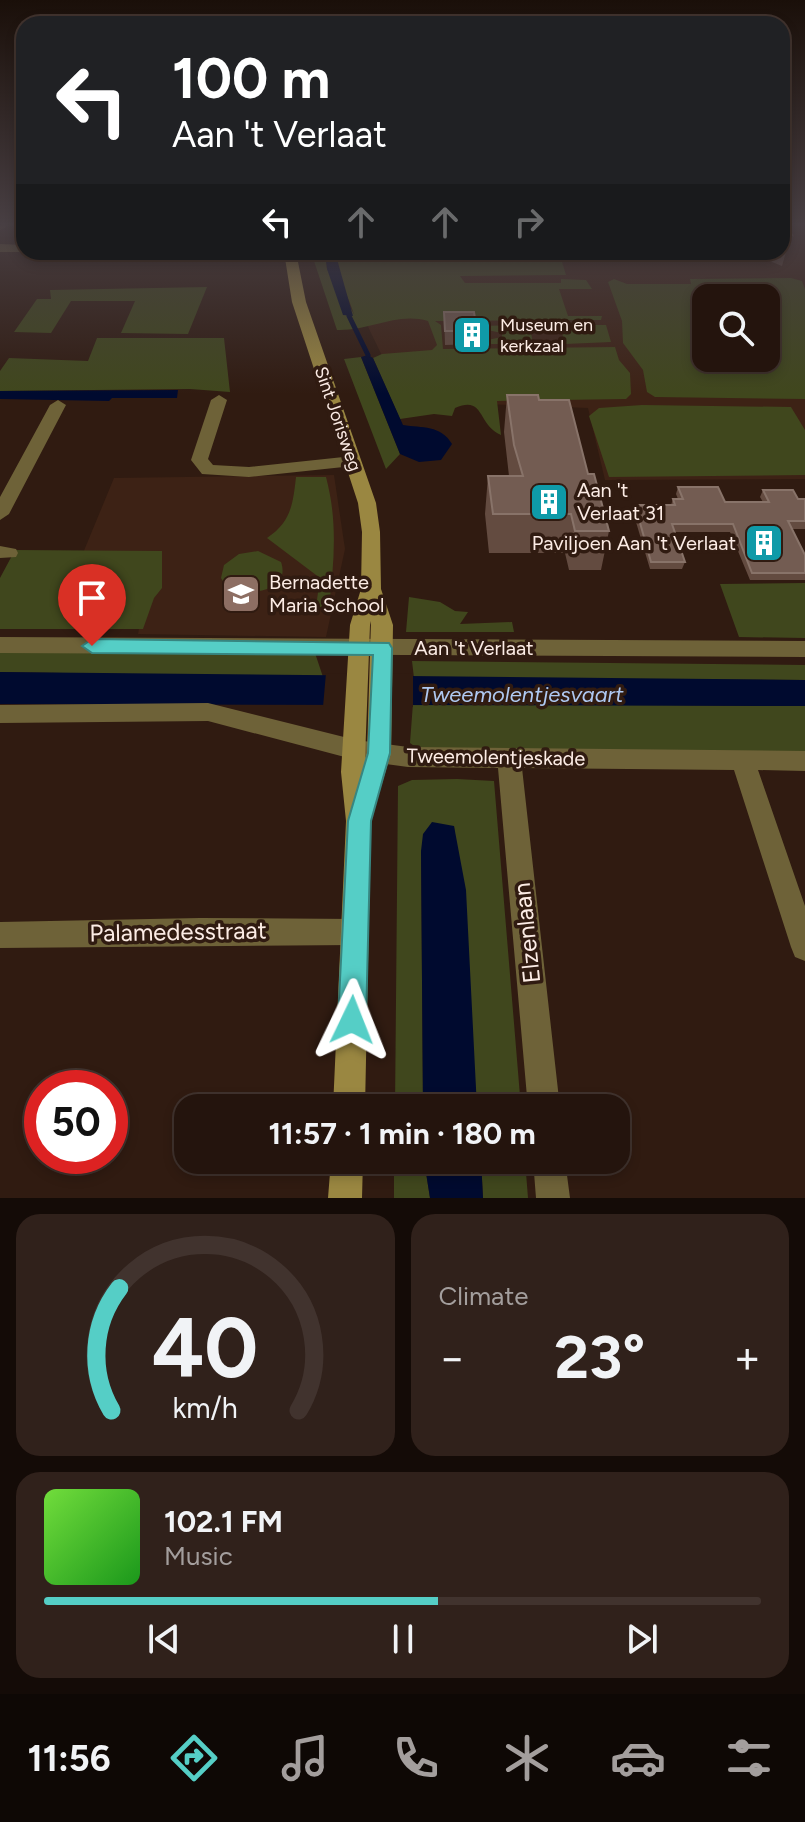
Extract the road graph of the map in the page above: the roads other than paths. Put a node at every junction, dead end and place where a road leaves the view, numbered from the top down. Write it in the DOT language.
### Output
graph roads {
  1 [pos="295,282"];
  2 [pos="219,400"];
  3 [pos="58,405"];
  4 [pos="353,461"];
  5 [pos="0,514"];
  6 [pos="0,645"];
  7 [pos="805,649"];
  8 [pos="371,657"];
  9 [pos="0,714"];
  10 [pos="367,751"];
  11 [pos="509,758"];
  12 [pos="743,760"];
  13 [pos="805,761"];
  14 [pos="355,932"];
  15 [pos="0,935"];
  16 [pos="805,947"];
  17 [pos="349,1094"];
  18 [pos="543,1094"];
  19 [pos="346,1174"];
  20 [pos="550,1174"];
  21 [pos="345,1198"];
  22 [pos="553,1198"];
  1 -- 4 [label="main road, Sint Jorisweg"];
  2 -- 4 [label="street"];
  3 -- 5 [label="street"];
  4 -- 8 [label="main road, Sint Jorisweg"];
  6 -- 8 [label="street, Aan 't Verlaat"];
  7 -- 8 [label="street, Aan 't Verlaat"];
  8 -- 10 [label="main road, Sint Jorisweg"];
  9 -- 10 [label="street, Tweemolentjeskade"];
  10 -- 11 [label="street, Tweemolentjeskade"];
  10 -- 14 [label="main road, Sint Jorisweg"];
  11 -- 12 [label="street, Tweemolentjeskade"];
  11 -- 18 [label="street, Elzenlaan"];
  12 -- 13 [label="street, Tweemolentjeskade"];
  12 -- 16 [label="street"];
  14 -- 15 [label="street, Palamedesstraat"];
  14 -- 17 [label="main road, Sint Jorisweg"];
  19 -- 21 [label="main road"];
  20 -- 22 [label="street"];
}
